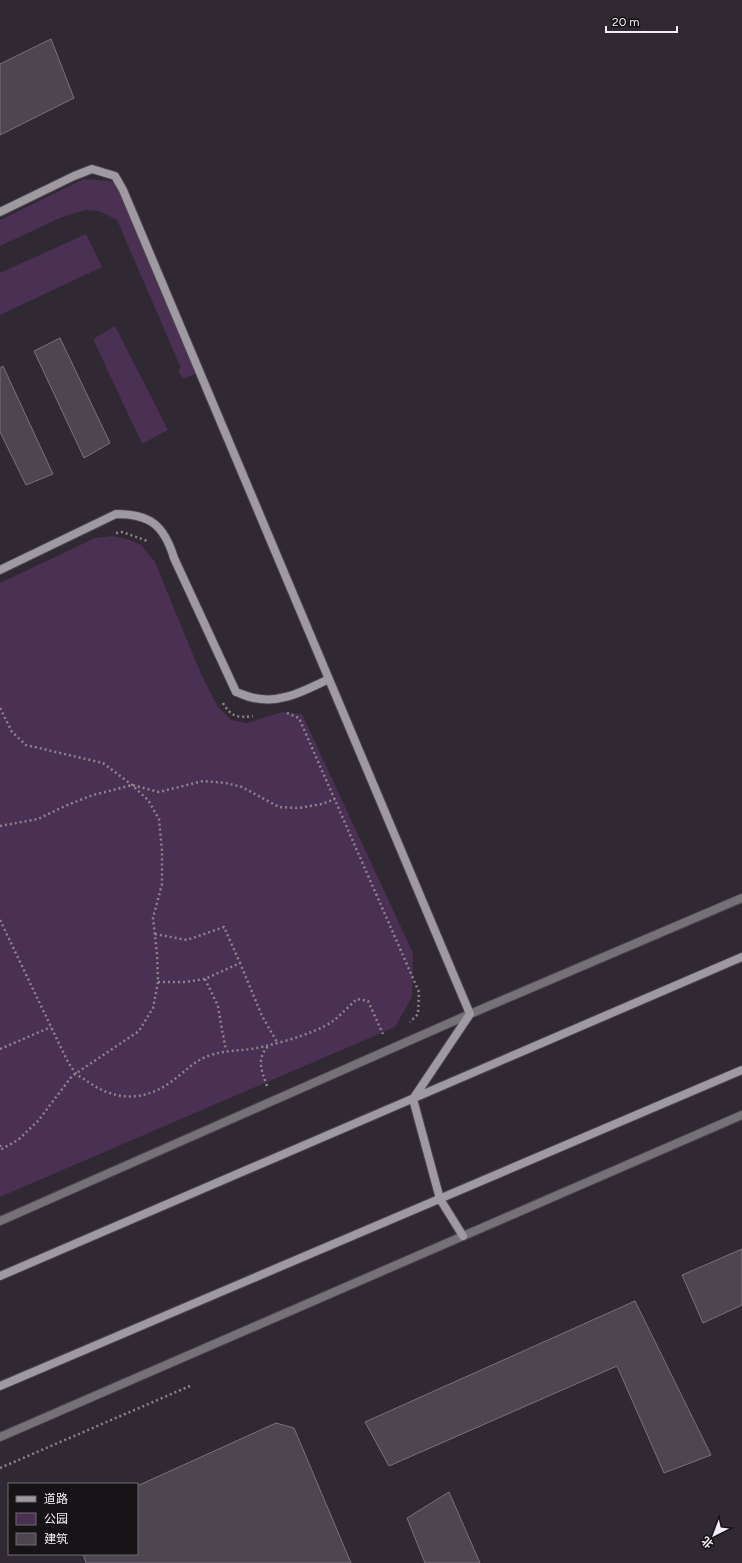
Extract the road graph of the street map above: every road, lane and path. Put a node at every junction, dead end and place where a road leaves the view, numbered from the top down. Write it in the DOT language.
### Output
graph roads {
  1 [pos="0,212"];
  2 [pos="111,534"];
  3 [pos="150,546"];
  4 [pos="0,570"];
  5 [pos="329,679"];
  6 [pos="221,701"];
  7 [pos="0,708"];
  8 [pos="283,711"];
  9 [pos="255,715"];
  10 [pos="132,785"];
  11 [pos="335,799"];
  12 [pos="0,826"];
  13 [pos="742,898"];
  14 [pos="0,920"];
  15 [pos="155,934"];
  16 [pos="742,957"];
  17 [pos="240,963"];
  18 [pos="205,980"];
  19 [pos="158,982"];
  20 [pos="470,1014"];
  21 [pos="408,1025"];
  22 [pos="51,1027"];
  23 [pos="277,1042"];
  24 [pos="269,1045"];
  25 [pos="0,1049"];
  26 [pos="226,1050"];
  27 [pos="390,1050"];
  28 [pos="742,1070"];
  29 [pos="75,1073"];
  30 [pos="413,1099"];
  31 [pos="273,1101"];
  32 [pos="742,1115"];
  33 [pos="0,1145"];
  34 [pos="1,1149"];
  35 [pos="440,1199"];
  36 [pos="0,1221"];
  37 [pos="463,1236"];
  38 [pos="0,1276"];
  39 [pos="0,1386"];
  40 [pos="190,1386"];
  41 [pos="0,1437"];
  42 [pos="0,1468"];
  1 -- 5 [label="street"];
  2 -- 3 [label="path"];
  4 -- 5 [label="street"];
  5 -- 20 [label="street"];
  6 -- 9 [label="path"];
  7 -- 10 [label="path"];
  8 -- 11 [label="path"];
  10 -- 11 [label="path"];
  10 -- 12 [label="path"];
  10 -- 15 [label="path"];
  11 -- 21 [label="path"];
  13 -- 20 [label="lane"];
  14 -- 22 [label="path"];
  15 -- 17 [label="path"];
  15 -- 19 [label="path"];
  16 -- 30 [label="street"];
  17 -- 18 [label="path"];
  17 -- 23 [label="path"];
  18 -- 19 [label="path"];
  18 -- 26 [label="path"];
  19 -- 29 [label="path"];
  20 -- 27 [label="lane"];
  20 -- 30 [label="street"];
  22 -- 25 [label="path"];
  22 -- 29 [label="path"];
  23 -- 24 [label="path"];
  23 -- 27 [label="path"];
  24 -- 26 [label="path"];
  24 -- 31 [label="path"];
  26 -- 29 [label="path"];
  27 -- 31 [label="lane"];
  28 -- 35 [label="street"];
  29 -- 34 [label="path"];
  30 -- 35 [label="street"];
  30 -- 38 [label="street"];
  31 -- 36 [label="lane"];
  32 -- 37 [label="lane"];
  33 -- 34 [label="path"];
  35 -- 37 [label="street"];
  35 -- 39 [label="street"];
  37 -- 41 [label="lane"];
  40 -- 42 [label="path"];
}
